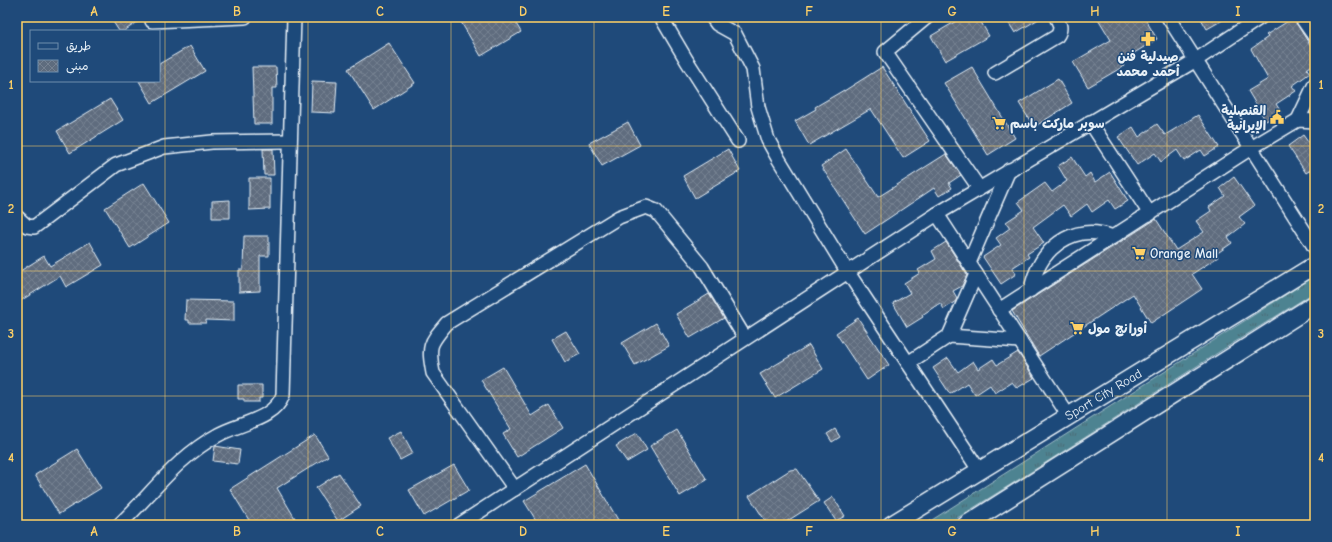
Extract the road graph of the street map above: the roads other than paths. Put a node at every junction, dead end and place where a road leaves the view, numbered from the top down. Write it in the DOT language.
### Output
graph roads {
  1 [pos="245,17"];
  2 [pos="294,17"];
  3 [pos="712,17"];
  4 [pos="926,17"];
  5 [pos="1056,17"];
  6 [pos="1168,17"];
  7 [pos="1261,17"];
  8 [pos="1301,17"];
  9 [pos="666,18"];
  10 [pos="152,21"];
  11 [pos="1315,37"];
  12 [pos="1196,60"];
  13 [pos="995,73"];
  14 [pos="1315,84"];
  15 [pos="1298,120"];
  16 [pos="1315,120"];
  17 [pos="1090,122"];
  18 [pos="290,141"];
  19 [pos="738,141"];
  20 [pos="1251,148"];
  21 [pos="1009,170"];
  22 [pos="979,188"];
  23 [pos="937,214"];
  24 [pos="1150,214"];
  25 [pos="17,217"];
  26 [pos="1113,237"];
  27 [pos="1315,248"];
  28 [pos="1315,265"];
  29 [pos="972,269"];
  30 [pos="847,271"];
  31 [pos="1031,290"];
  32 [pos="1315,304"];
  33 [pos="999,310"];
  34 [pos="949,336"];
  35 [pos="745,338"];
  36 [pos="1020,341"];
  37 [pos="908,363"];
  38 [pos="1068,416"];
  39 [pos="979,470"];
  40 [pos="515,489"];
  41 [pos="119,525"];
  42 [pos="459,525"];
  43 [pos="891,525"];
  44 [pos="966,525"];
  1 -- 10 [label="street"];
  2 -- 18 [label="street"];
  3 -- 30 [label="street"];
  4 -- 22 [label="street"];
  5 -- 13 [label="street"];
  6 -- 12 [label="street"];
  7 -- 12 [label="street"];
  8 -- 11 [label="street"];
  9 -- 19 [label="street"];
  12 -- 17 [label="street"];
  12 -- 20 [label="street"];
  14 -- 15 [label="street"];
  15 -- 16 [label="street"];
  15 -- 20 [label="street"];
  17 -- 21 [label="street"];
  17 -- 24 [label="street"];
  18 -- 25 [label="street"];
  18 -- 41 [label="street"];
  20 -- 24 [label="street"];
  20 -- 27 [label="street"];
  21 -- 22 [label="street"];
  21 -- 29 [label="street"];
  22 -- 23 [label="street"];
  23 -- 29 [label="street"];
  23 -- 30 [label="street"];
  24 -- 26 [label="street"];
  26 -- 31 [label="street"];
  26 -- 31 [label="street"];
  28 -- 38 [label="main road, Sport City Road"];
  29 -- 33 [label="street"];
  29 -- 34 [label="street"];
  30 -- 35 [label="street"];
  30 -- 37 [label="street"];
  31 -- 33 [label="street"];
  32 -- 44 [label="main road"];
  33 -- 36 [label="street"];
  34 -- 36 [label="street"];
  34 -- 37 [label="street"];
  35 -- 40 [label="street"];
  35 -- 40 [label="street"];
  36 -- 38 [label="street"];
  37 -- 39 [label="street"];
  38 -- 39 [label="main road, Sport City Road"];
  39 -- 43 [label="main road, Sport City Road"];
  40 -- 42 [label="street"];
}
